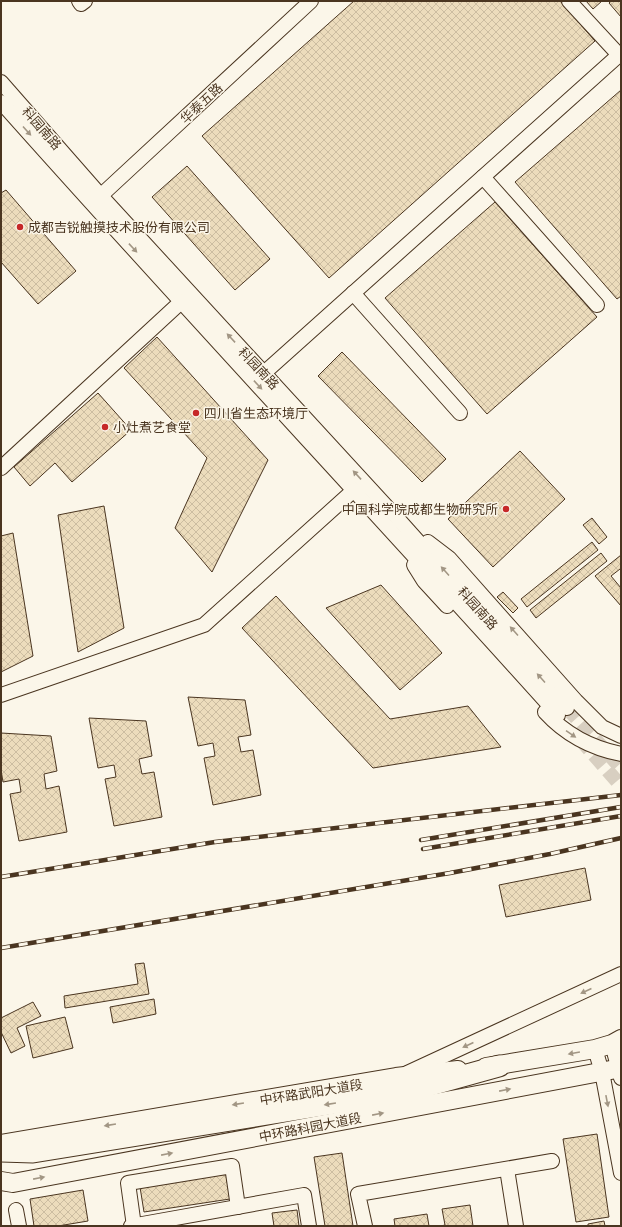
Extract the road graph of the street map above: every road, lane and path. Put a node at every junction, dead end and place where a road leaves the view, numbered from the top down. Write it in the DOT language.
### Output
graph roads {
  1 [pos="79,1"];
  2 [pos="85,1"];
  3 [pos="311,1"];
  4 [pos="569,1"];
  5 [pos="1,82"];
  6 [pos="1,102"];
  7 [pos="483,177"];
  8 [pos="96,200"];
  9 [pos="353,293"];
  10 [pos="182,301"];
  11 [pos="597,305"];
  12 [pos="264,373"];
  13 [pos="460,413"];
  14 [pos="1,468"];
  15 [pos="354,490"];
  16 [pos="394,523"];
  17 [pos="1,695"];
  18 [pos="563,711"];
  19 [pos="621,736"];
  20 [pos="621,754"];
  21 [pos="621,974"];
  22 [pos="610,1044"];
  23 [pos="499,1066"];
  24 [pos="602,1072"];
  25 [pos="620,1072"];
  26 [pos="403,1084"];
  27 [pos="1,1144"];
  28 [pos="1,1151"];
  29 [pos="552,1161"];
  30 [pos="507,1169"];
  31 [pos="621,1173"];
  32 [pos="1,1181"];
  33 [pos="238,1207"];
  34 [pos="16,1210"];
  35 [pos="19,1226"];
  36 [pos="131,1226"];
  37 [pos="134,1226"];
  38 [pos="310,1226"];
  39 [pos="365,1226"];
  40 [pos="516,1226"];
  1 -- 2 [label="street"];
  3 -- 8 [label="street, 华泰五路"];
  4 -- 7 [label="street"];
  5 -- 8 [label="street, 科园南路"];
  6 -- 8 [label="street, 科园南路, one-way"];
  7 -- 9 [label="street"];
  7 -- 11 [label="street"];
  8 -- 10 [label="street, 科园南路, one-way"];
  12 -- 8 [label="street, 科园南路, one-way"];
  9 -- 12 [label="street"];
  9 -- 13 [label="street"];
  10 -- 14 [label="street"];
  10 -- 15 [label="street, 科园南路, one-way"];
  16 -- 12 [label="street, 科园南路, one-way"];
  15 -- 16 [label="street, 科园南路"];
  15 -- 17 [label="street"];
  16 -- 18 [label="street, 科园南路"];
  16 -- 18 [label="street"];
  18 -- 19 [label="street"];
  18 -- 20 [label="street, one-way"];
  21 -- 26 [label="street, one-way"];
  22 -- 23 [label="main road, one-way"];
  22 -- 24 [label="street"];
  22 -- 25 [label="street"];
  23 -- 26 [label="highway"];
  24 -- 25 [label="main road, 中环路科园大道段"];
  24 -- 31 [label="street, one-way"];
  32 -- 24 [label="main road, 中环路科园大道段, one-way"];
  26 -- 27 [label="main road, 中环路武阳大道段, one-way"];
  26 -- 28 [label="highway, one-way"];
  29 -- 30 [label="street"];
  30 -- 39 [label="street"];
  30 -- 40 [label="street"];
  33 -- 37 [label="street"];
  33 -- 37 [label="street"];
  33 -- 38 [label="street"];
  34 -- 35 [label="street"];
  36 -- 37 [label="street"];
}
